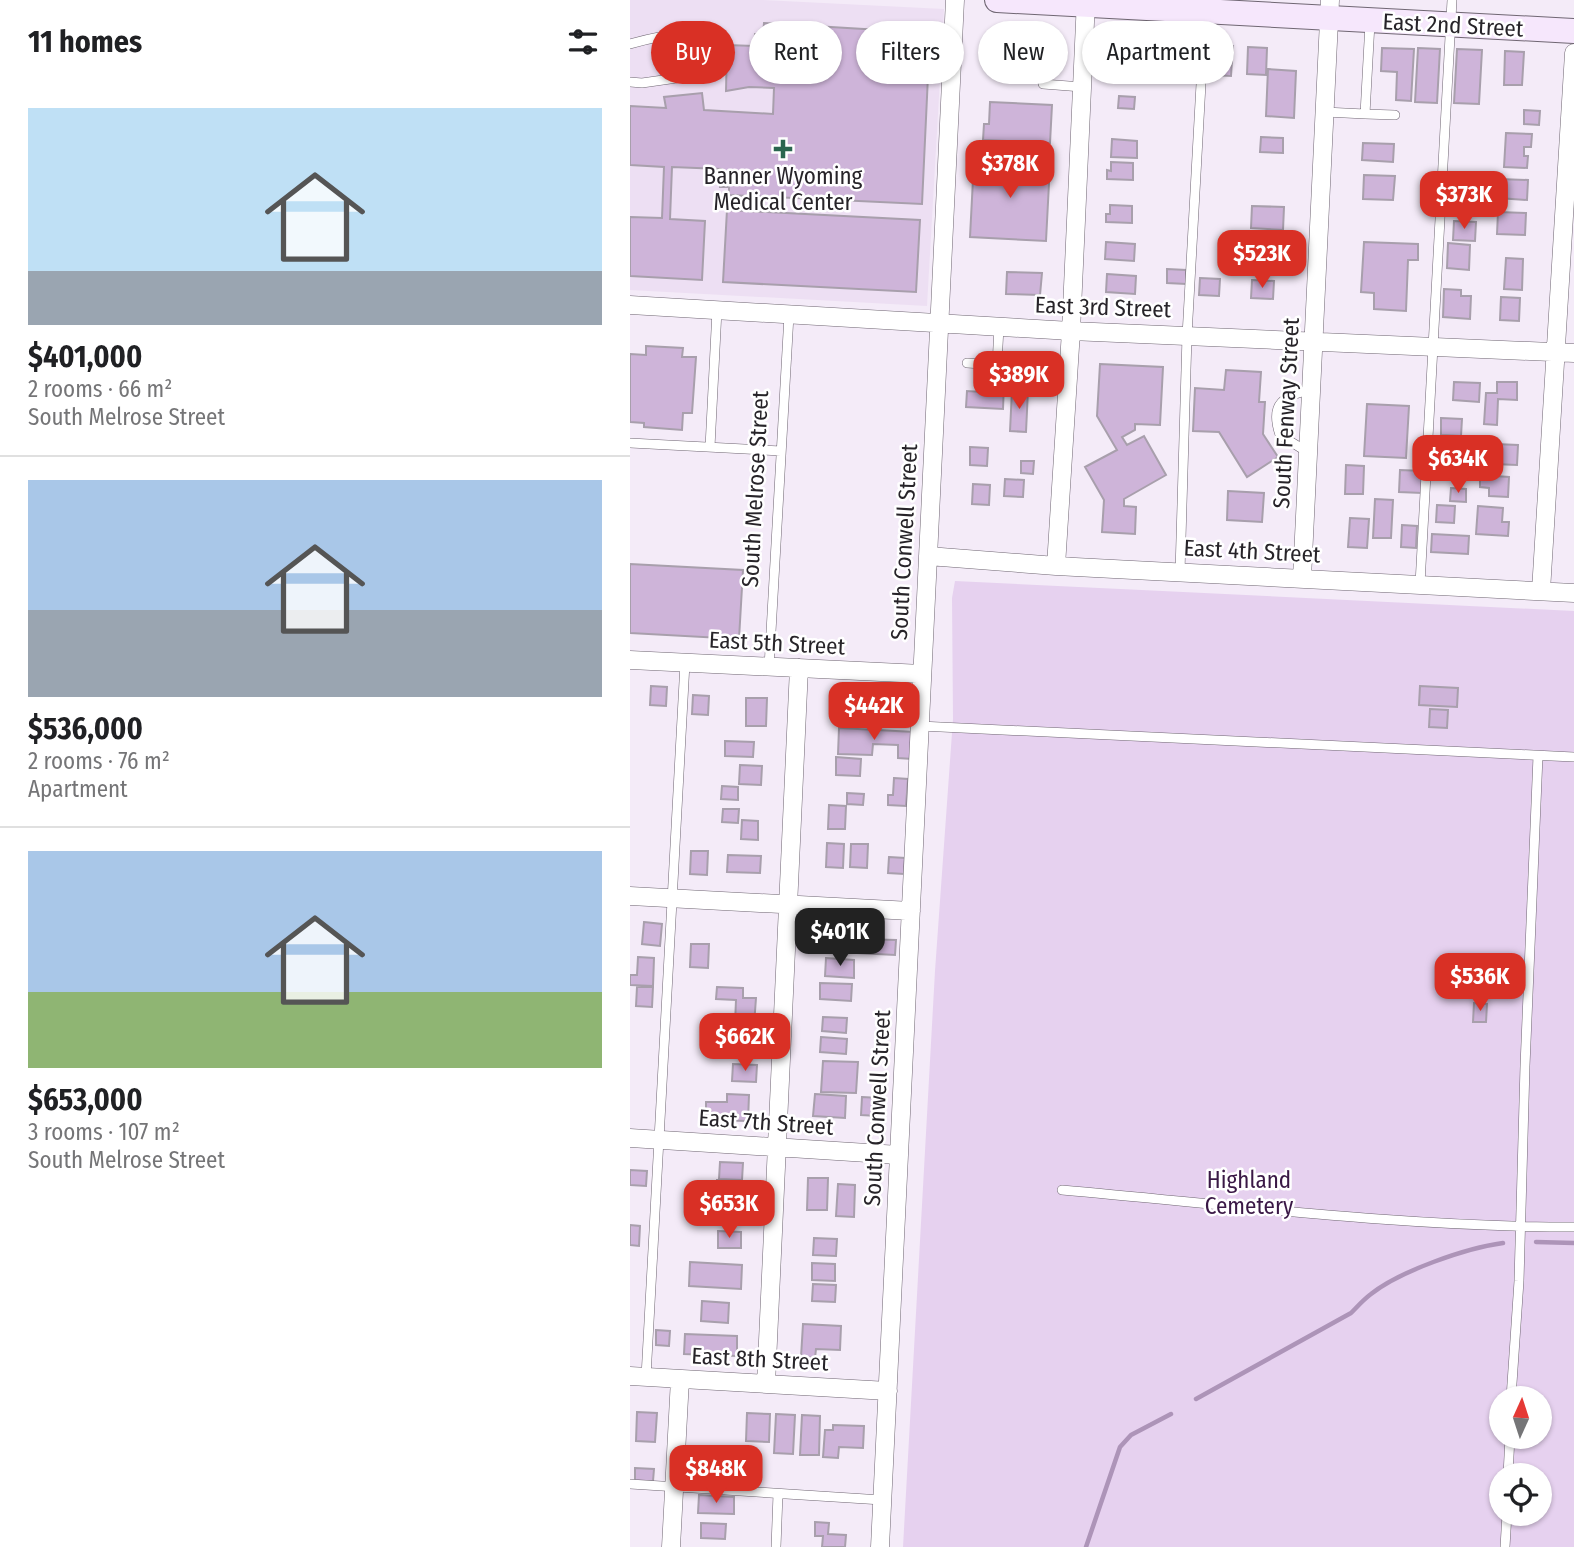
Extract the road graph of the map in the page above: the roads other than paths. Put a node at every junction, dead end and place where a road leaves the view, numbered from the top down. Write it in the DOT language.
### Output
graph roads {
  1 [pos="955,0"];
  2 [pos="997,0"];
  3 [pos="1086,3"];
  4 [pos="1206,6"];
  5 [pos="1329,9"];
  6 [pos="1451,12"];
  7 [pos="1370,20"];
  8 [pos="1574,31"];
  9 [pos="630,44"];
  10 [pos="1574,52"];
  11 [pos="630,82"];
  12 [pos="1043,84"];
  13 [pos="1082,87"];
  14 [pos="1325,112"];
  15 [pos="1365,114"];
  16 [pos="1395,115"];
  17 [pos="630,305"];
  18 [pos="717,310"];
  19 [pos="789,314"];
  20 [pos="939,324"];
  21 [pos="999,327"];
  22 [pos="1071,331"];
  23 [pos="1188,336"];
  24 [pos="1314,340"];
  25 [pos="1433,347"];
  26 [pos="1565,352"];
  27 [pos="967,363"];
  28 [pos="997,365"];
  29 [pos="1030,367"];
  30 [pos="1312,388"];
  31 [pos="630,443"];
  32 [pos="710,447"];
  33 [pos="781,451"];
  34 [pos="1309,453"];
  35 [pos="928,556"];
  36 [pos="1056,566"];
  37 [pos="1180,572"];
  38 [pos="1302,578"];
  39 [pos="1420,584"];
  40 [pos="1541,591"];
  41 [pos="1574,593"];
  42 [pos="630,660"];
  43 [pos="685,663"];
  44 [pos="769,667"];
  45 [pos="799,668"];
  46 [pos="922,674"];
  47 [pos="920,726"];
  48 [pos="1538,756"];
  49 [pos="1574,757"];
  50 [pos="630,897"];
  51 [pos="672,899"];
  52 [pos="788,904"];
  53 [pos="911,911"];
  54 [pos="630,1138"];
  55 [pos="659,1140"];
  56 [pos="779,1147"];
  57 [pos="899,1155"];
  58 [pos="1062,1191"];
  59 [pos="1520,1227"];
  60 [pos="1574,1227"];
  61 [pos="638,1377"];
  62 [pos="680,1379"];
  63 [pos="766,1384"];
  64 [pos="1512,1386"];
  65 [pos="888,1391"];
  66 [pos="630,1484"];
  67 [pos="675,1487"];
  68 [pos="778,1494"];
  69 [pos="882,1500"];
  70 [pos="1506,1526"];
  71 [pos="671,1547"];
  72 [pos="776,1547"];
  73 [pos="880,1547"];
  74 [pos="1505,1547"];
  1 -- 20 [label="street, South Conwell Street"];
  2 -- 3 [label="main road, East 2nd Street"];
  3 -- 4 [label="main road, East 2nd Street"];
  3 -- 13 [label="street"];
  4 -- 5 [label="main road, East 2nd Street"];
  4 -- 23 [label="lane"];
  5 -- 7 [label="main road, East 2nd Street"];
  5 -- 14 [label="street, South Fenway Street"];
  6 -- 7 [label="main road, East 2nd Street"];
  6 -- 8 [label="main road, East 2nd Street"];
  6 -- 25 [label="lane"];
  7 -- 15 [label="lane"];
  9 -- 11 [label="lane"];
  10 -- 26 [label="street"];
  12 -- 13 [label="lane"];
  13 -- 22 [label="street"];
  14 -- 15 [label="lane"];
  14 -- 24 [label="street, South Fenway Street"];
  15 -- 16 [label="lane"];
  17 -- 18 [label="street, East 3rd Street"];
  18 -- 19 [label="street, East 3rd Street"];
  18 -- 32 [label="lane"];
  19 -- 20 [label="street, East 3rd Street"];
  19 -- 33 [label="lane, South Melrose Street"];
  20 -- 21 [label="street, East 3rd Street"];
  20 -- 35 [label="street, South Conwell Street"];
  21 -- 22 [label="street, East 3rd Street"];
  21 -- 28 [label="lane"];
  22 -- 23 [label="street, East 3rd Street"];
  22 -- 36 [label="street"];
  23 -- 24 [label="street, East 3rd Street"];
  23 -- 37 [label="lane"];
  24 -- 25 [label="street, East 3rd Street"];
  24 -- 30 [label="street, South Fenway Street"];
  25 -- 26 [label="street, East 3rd Street"];
  25 -- 39 [label="lane"];
  26 -- 40 [label="street"];
  27 -- 28 [label="lane"];
  28 -- 29 [label="lane"];
  30 -- 34 [label="street, South Fenway Street"];
  30 -- 34 [label="lane"];
  31 -- 32 [label="lane"];
  32 -- 33 [label="lane"];
  33 -- 44 [label="lane, South Melrose Street"];
  34 -- 38 [label="street, South Fenway Street"];
  35 -- 36 [label="street, East 4th Street"];
  35 -- 46 [label="street, South Conwell Street"];
  36 -- 37 [label="street, East 4th Street"];
  37 -- 38 [label="street, East 4th Street"];
  38 -- 39 [label="street, East 4th Street"];
  39 -- 40 [label="street, East 4th Street"];
  40 -- 41 [label="street, East 4th Street"];
  42 -- 43 [label="street, East 5th Street"];
  43 -- 44 [label="street, East 5th Street"];
  43 -- 51 [label="lane"];
  44 -- 45 [label="street, East 5th Street"];
  45 -- 46 [label="street, East 5th Street"];
  45 -- 52 [label="street"];
  46 -- 47 [label="street, South Conwell Street"];
  47 -- 48 [label="lane"];
  47 -- 53 [label="street, South Conwell Street"];
  48 -- 49 [label="lane"];
  48 -- 59 [label="lane"];
  50 -- 51 [label="street"];
  51 -- 52 [label="street"];
  51 -- 55 [label="lane"];
  52 -- 53 [label="street"];
  52 -- 56 [label="street"];
  53 -- 57 [label="street, South Conwell Street"];
  54 -- 55 [label="street, East 7th Street"];
  55 -- 56 [label="street, East 7th Street"];
  55 -- 61 [label="lane"];
  56 -- 57 [label="street, East 7th Street"];
  56 -- 63 [label="street"];
  57 -- 65 [label="street, South Conwell Street"];
  58 -- 59 [label="lane"];
  59 -- 60 [label="lane"];
  59 -- 64 [label="lane"];
  61 -- 62 [label="street, East 8th Street"];
  62 -- 63 [label="street, East 8th Street"];
  62 -- 67 [label="street"];
  63 -- 65 [label="street, East 8th Street"];
  65 -- 69 [label="street, South Conwell Street"];
  66 -- 67 [label="lane"];
  67 -- 68 [label="lane"];
  67 -- 71 [label="street"];
  68 -- 69 [label="lane"];
  68 -- 72 [label="lane"];
  69 -- 73 [label="street, South Conwell Street"];
  70 -- 74 [label="lane"];
}
